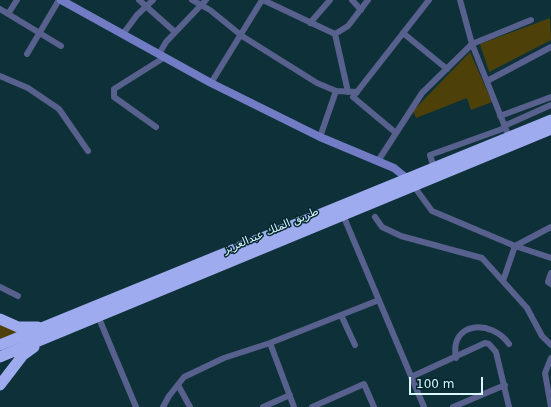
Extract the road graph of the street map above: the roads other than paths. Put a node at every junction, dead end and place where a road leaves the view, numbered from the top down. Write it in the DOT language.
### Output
graph roads {
  1 [pos="17,0"];
  2 [pos="60,0"];
  3 [pos="139,0"];
  4 [pos="153,0"];
  5 [pos="192,0"];
  6 [pos="206,0"];
  7 [pos="262,0"];
  8 [pos="330,0"];
  9 [pos="352,0"];
  10 [pos="368,0"];
  11 [pos="429,0"];
  12 [pos="460,0"];
  13 [pos="146,6"];
  14 [pos="200,6"];
  15 [pos="0,9"];
  16 [pos="361,10"];
  17 [pos="8,14"];
  18 [pos="531,20"];
  19 [pos="310,23"];
  20 [pos="175,32"];
  21 [pos="40,33"];
  22 [pos="403,33"];
  23 [pos="123,34"];
  24 [pos="335,34"];
  25 [pos="242,36"];
  26 [pos="472,44"];
  27 [pos="61,46"];
  28 [pos="551,47"];
  29 [pos="27,54"];
  30 [pos="162,56"];
  31 [pos="447,69"];
  32 [pos="0,76"];
  33 [pos="486,81"];
  34 [pos="211,83"];
  35 [pos="336,91"];
  36 [pos="348,92"];
  37 [pos="357,92"];
  38 [pos="551,97"];
  39 [pos="551,104"];
  40 [pos="500,116"];
  41 [pos="551,120"];
  42 [pos="156,127"];
  43 [pos="551,129"];
  44 [pos="506,130"];
  45 [pos="396,132"];
  46 [pos="320,137"];
  47 [pos="88,151"];
  48 [pos="378,161"];
  49 [pos="410,182"];
  50 [pos="343,215"];
  51 [pos="375,217"];
  52 [pos="551,227"];
  53 [pos="515,246"];
  54 [pos="551,258"];
  55 [pos="551,272"];
  56 [pos="503,281"];
  57 [pos="551,284"];
  58 [pos="0,287"];
  59 [pos="18,296"];
  60 [pos="378,300"];
  61 [pos="341,315"];
  62 [pos="98,316"];
  63 [pos="0,319"];
  64 [pos="51,330"];
  65 [pos="270,343"];
  66 [pos="509,344"];
  67 [pos="0,345"];
  68 [pos="355,345"];
  69 [pos="551,345"];
  70 [pos="0,357"];
  71 [pos="456,358"];
  72 [pos="551,358"];
  73 [pos="411,377"];
  74 [pos="0,385"];
  75 [pos="178,385"];
  76 [pos="505,385"];
  77 [pos="549,387"];
  78 [pos="290,395"];
  79 [pos="136,407"];
  80 [pos="163,407"];
  81 [pos="190,407"];
  82 [pos="263,407"];
  83 [pos="294,407"];
  84 [pos="312,407"];
  85 [pos="374,407"];
  86 [pos="424,407"];
  87 [pos="454,407"];
  88 [pos="509,407"];
  89 [pos="551,407"];
  1 -- 17 [label="street"];
  2 -- 21 [label="street"];
  2 -- 23 [label="street"];
  3 -- 13 [label="street"];
  4 -- 13 [label="street"];
  5 -- 14 [label="street"];
  6 -- 14 [label="street"];
  7 -- 19 [label="street"];
  7 -- 25 [label="street"];
  8 -- 19 [label="street"];
  9 -- 16 [label="street"];
  10 -- 16 [label="street"];
  11 -- 22 [label="street"];
  12 -- 26 [label="street"];
  13 -- 20 [label="street"];
  13 -- 23 [label="street"];
  14 -- 20 [label="street"];
  14 -- 25 [label="street"];
  15 -- 17 [label="street"];
  16 -- 24 [label="street"];
  17 -- 21 [label="street"];
  18 -- 26 [label="street"];
  19 -- 24 [label="street"];
  20 -- 30 [label="street"];
  21 -- 27 [label="street"];
  21 -- 29 [label="street"];
  22 -- 31 [label="street"];
  22 -- 37 [label="street"];
  23 -- 30 [label="street"];
  24 -- 36 [label="street"];
  25 -- 34 [label="street"];
  25 -- 35 [label="street"];
  26 -- 31 [label="street"];
  26 -- 33 [label="street"];
  28 -- 33 [label="street"];
  30 -- 34 [label="street"];
  30 -- 42 [label="street"];
  31 -- 45 [label="street"];
  32 -- 47 [label="street"];
  33 -- 40 [label="street"];
  34 -- 46 [label="street"];
  35 -- 36 [label="street"];
  35 -- 46 [label="street"];
  36 -- 37 [label="street"];
  37 -- 45 [label="street"];
  38 -- 40 [label="street"];
  39 -- 44 [label="street"];
  40 -- 44 [label="street"];
  41 -- 44 [label="highway, طريق الملك عبدالعزيز"];
  43 -- 49 [label="highway, طريق الملك عبدالعزيز"];
  44 -- 49 [label="highway, طريق الملك عبدالعزيز"];
  45 -- 48 [label="street"];
  46 -- 48 [label="street"];
  48 -- 49 [label="street"];
  49 -- 50 [label="highway, طريق الملك عبدالعزيز"];
  49 -- 53 [label="street"];
  49 -- 64 [label="highway, طريق الملك عبدالعزيز"];
  50 -- 60 [label="street"];
  50 -- 62 [label="highway, طريق الملك عبدالعزيز"];
  51 -- 56 [label="street"];
  52 -- 53 [label="street"];
  53 -- 54 [label="street"];
  53 -- 56 [label="street"];
  55 -- 57 [label="street"];
  56 -- 69 [label="street"];
  58 -- 59 [label="street"];
  60 -- 61 [label="street"];
  60 -- 73 [label="street"];
  61 -- 65 [label="street"];
  61 -- 68 [label="street"];
  62 -- 64 [label="highway, طريق الملك عبدالعزيز"];
  62 -- 79 [label="street"];
  63 -- 64 [label="highway"];
  64 -- 67 [label="highway, طريق الملك عبدالعزيز"];
  64 -- 70 [label="highway, طريق الملك عبدالعزيز"];
  64 -- 74 [label="highway"];
  65 -- 75 [label="street"];
  65 -- 78 [label="street"];
  66 -- 71 [label="street"];
  71 -- 73 [label="street"];
  71 -- 76 [label="street"];
  72 -- 77 [label="street"];
  73 -- 86 [label="street"];
  75 -- 80 [label="street"];
  75 -- 81 [label="street"];
  76 -- 87 [label="street"];
  76 -- 88 [label="street"];
  77 -- 89 [label="street"];
  78 -- 82 [label="street"];
  78 -- 83 [label="street"];
  84 -- 85 [label="street"];
}
